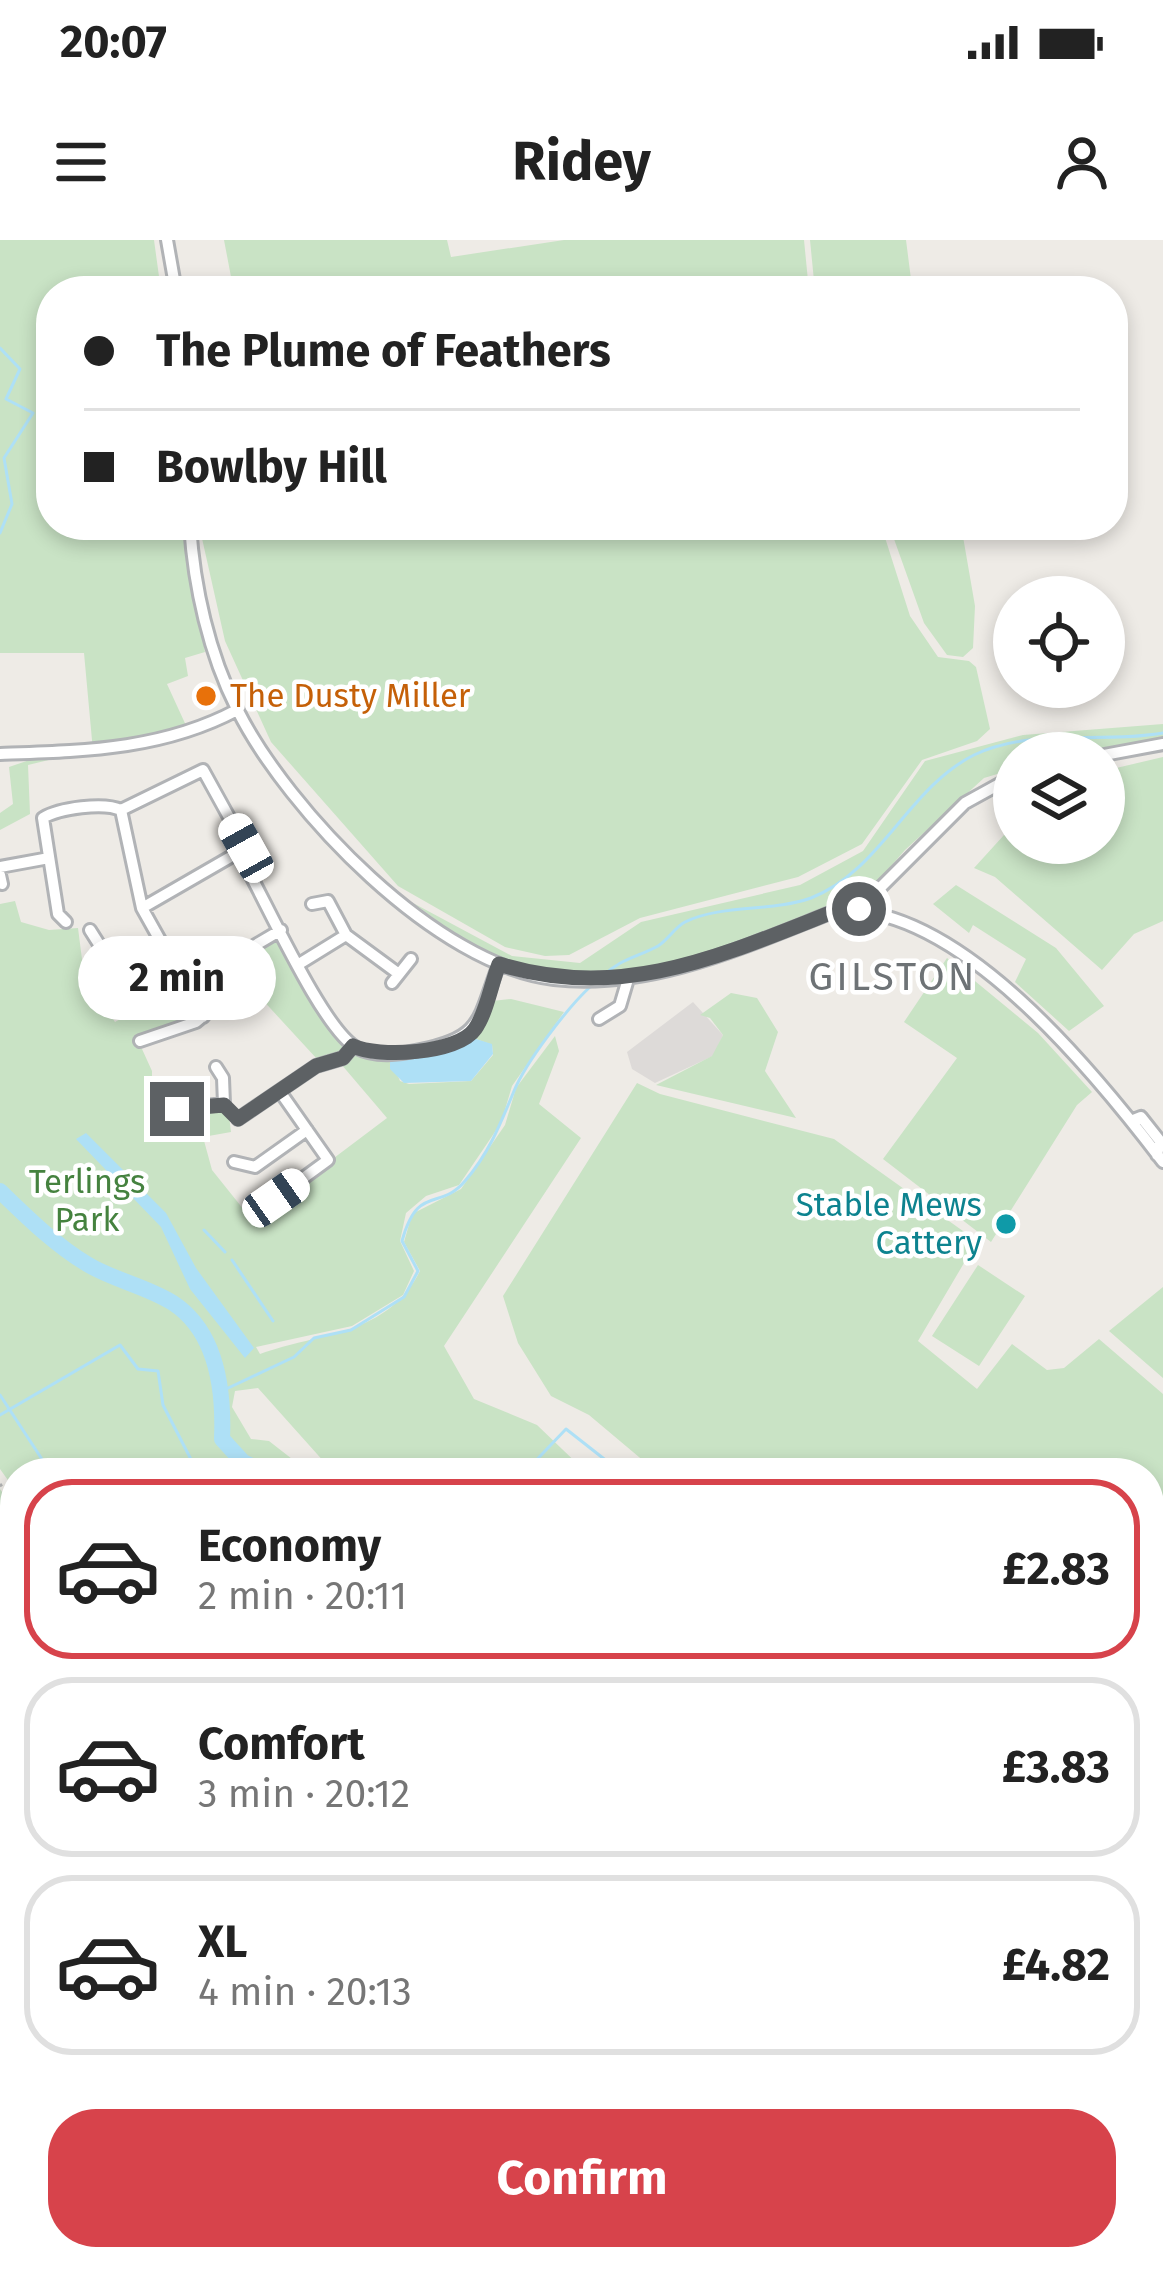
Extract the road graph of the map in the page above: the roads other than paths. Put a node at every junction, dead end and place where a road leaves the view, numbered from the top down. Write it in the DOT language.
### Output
graph roads {
  1 [pos="167,240"];
  2 [pos="173,276"];
  3 [pos="192,540"];
  4 [pos="237,710"];
  5 [pos="1163,744"];
  6 [pos="1125,751"];
  7 [pos="0,754"];
  8 [pos="993,788"];
  9 [pos="121,811"];
  10 [pos="242,850"];
  11 [pos="49,857"];
  12 [pos="1,875"];
  13 [pos="312,904"];
  14 [pos="142,908"];
  15 [pos="859,909"];
  16 [pos="66,922"];
  17 [pos="90,930"];
  18 [pos="281,930"];
  19 [pos="346,935"];
  20 [pos="168,955"];
  21 [pos="411,959"];
  22 [pos="299,964"];
  23 [pos="499,964"];
  24 [pos="130,974"];
  25 [pos="628,979"];
  26 [pos="186,986"];
  27 [pos="237,988"];
  28 [pos="99,992"];
  29 [pos="203,1017"];
  30 [pos="599,1019"];
  31 [pos="140,1041"];
  32 [pos="353,1046"];
  33 [pos="216,1067"];
  34 [pos="175,1088"];
  35 [pos="280,1094"];
  36 [pos="224,1105"];
  37 [pos="307,1130"];
  38 [pos="1160,1158"];
  39 [pos="234,1162"];
  40 [pos="276,1198"];
  1 -- 2 [label="street"];
  3 -- 4 [label="street"];
  4 -- 7 [label="street"];
  4 -- 23 [label="street"];
  5 -- 6 [label="street"];
  8 -- 15 [label="street"];
  9 -- 10 [label="street"];
  9 -- 11 [label="street"];
  9 -- 14 [label="street"];
  10 -- 14 [label="street"];
  10 -- 18 [label="street"];
  11 -- 12 [label="street"];
  11 -- 16 [label="street"];
  13 -- 19 [label="street"];
  14 -- 20 [label="street"];
  15 -- 25 [label="street"];
  15 -- 38 [label="street"];
  17 -- 24 [label="street"];
  18 -- 22 [label="street"];
  18 -- 26 [label="street"];
  19 -- 21 [label="street"];
  19 -- 22 [label="street"];
  20 -- 24 [label="street"];
  20 -- 26 [label="street"];
  22 -- 32 [label="street"];
  23 -- 25 [label="street"];
  23 -- 32 [label="street"];
  24 -- 28 [label="street"];
  25 -- 30 [label="street"];
  26 -- 29 [label="street"];
  27 -- 29 [label="street"];
  29 -- 31 [label="street"];
  32 -- 35 [label="street"];
  33 -- 36 [label="street"];
  34 -- 36 [label="street"];
  35 -- 36 [label="street"];
  35 -- 37 [label="street"];
  37 -- 39 [label="street"];
  37 -- 40 [label="street"];
}
